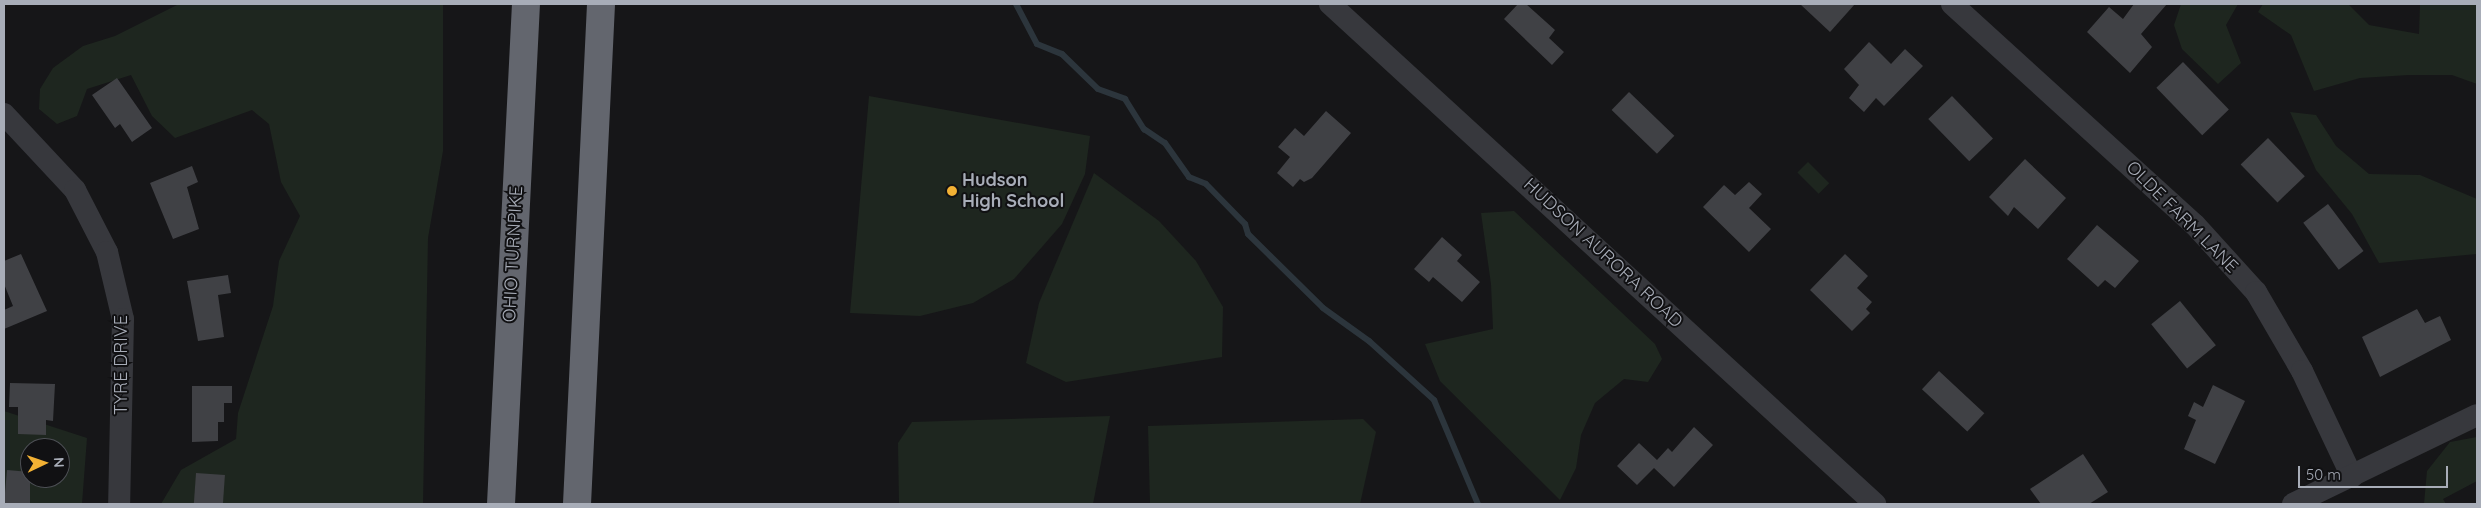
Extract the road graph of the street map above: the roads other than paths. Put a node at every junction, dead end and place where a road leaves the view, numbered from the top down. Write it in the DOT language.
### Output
graph roads {
  1 [pos="526,4"];
  2 [pos="601,4"];
  3 [pos="1330,4"];
  4 [pos="1952,4"];
  5 [pos="4,114"];
  6 [pos="2477,415"];
  7 [pos="2352,477"];
  8 [pos="119,504"];
  9 [pos="501,504"];
  10 [pos="577,504"];
  11 [pos="1875,504"];
  12 [pos="2293,504"];
  1 -- 9 [label="highway, OHIO TURNPIKE"];
  2 -- 10 [label="highway"];
  3 -- 11 [label="street, HUDSON AURORA ROAD"];
  4 -- 7 [label="street, OLDE FARM LANE"];
  5 -- 8 [label="street, TYRE DRIVE"];
  6 -- 7 [label="street"];
  7 -- 12 [label="street"];
}
